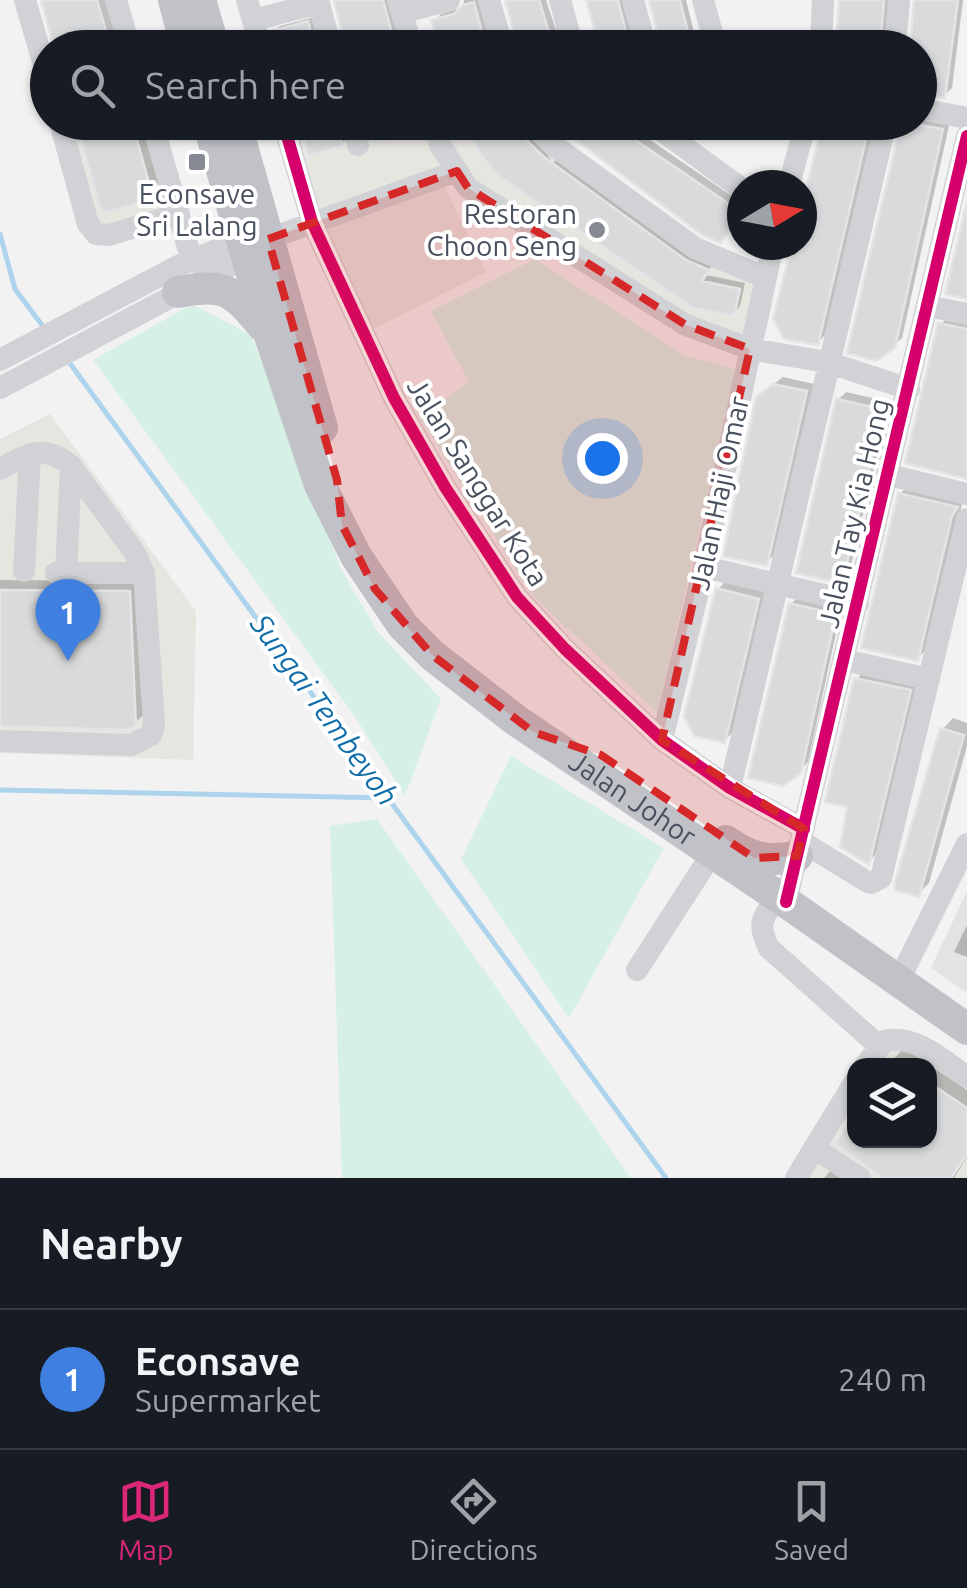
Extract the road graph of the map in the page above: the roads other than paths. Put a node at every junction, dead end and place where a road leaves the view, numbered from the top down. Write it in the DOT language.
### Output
graph roads {
  1 [pos="25,0"];
  2 [pos="116,0"];
  3 [pos="174,0"];
  4 [pos="200,0"];
  5 [pos="449,0"];
  6 [pos="489,0"];
  7 [pos="560,0"];
  8 [pos="634,0"];
  9 [pos="704,0"];
  10 [pos="823,0"];
  11 [pos="899,0"];
  12 [pos="319,2"];
  13 [pos="400,7"];
  14 [pos="250,10"];
  15 [pos="34,30"];
  16 [pos="125,30"];
  17 [pos="183,30"];
  18 [pos="209,30"];
  19 [pos="326,30"];
  20 [pos="498,30"];
  21 [pos="568,30"];
  22 [pos="642,30"];
  23 [pos="712,30"];
  24 [pos="822,30"];
  25 [pos="896,30"];
  26 [pos="937,112"];
  27 [pos="967,118"];
  28 [pos="967,136"];
  29 [pos="65,140"];
  30 [pos="157,140"];
  31 [pos="214,140"];
  32 [pos="237,140"];
  33 [pos="288,140"];
  34 [pos="438,140"];
  35 [pos="548,140"];
  36 [pos="678,140"];
  37 [pos="801,140"];
  38 [pos="882,140"];
  39 [pos="793,170"];
  40 [pos="457,171"];
  41 [pos="727,178"];
  42 [pos="179,214"];
  43 [pos="312,222"];
  44 [pos="252,245"];
  45 [pos="192,260"];
  46 [pos="768,260"];
  47 [pos="764,277"];
  48 [pos="178,292"];
  49 [pos="928,306"];
  50 [pos="114,312"];
  51 [pos="967,314"];
  52 [pos="269,334"];
  53 [pos="750,349"];
  54 [pos="0,359"];
  55 [pos="827,362"];
  56 [pos="6,384"];
  57 [pos="909,389"];
  58 [pos="30,454"];
  59 [pos="71,466"];
  60 [pos="0,469"];
  61 [pos="888,475"];
  62 [pos="967,494"];
  63 [pos="967,519"];
  64 [pos="342,525"];
  65 [pos="704,567"];
  66 [pos="0,570"];
  67 [pos="45,572"];
  68 [pos="144,573"];
  69 [pos="779,584"];
  70 [pos="858,603"];
  71 [pos="844,660"];
  72 [pos="930,679"];
  73 [pos="533,732"];
  74 [pos="662,740"];
  75 [pos="0,741"];
  76 [pos="730,788"];
  77 [pos="800,842"];
  78 [pos="967,844"];
  79 [pos="713,852"];
  80 [pos="782,898"];
  81 [pos="636,970"];
  82 [pos="898,982"];
  83 [pos="940,1010"];
  84 [pos="967,1029"];
  85 [pos="920,1046"];
  86 [pos="872,1056"];
  87 [pos="967,1078"];
  88 [pos="847,1094"];
  89 [pos="814,1148"];
  90 [pos="796,1178"];
  91 [pos="860,1178"];
  1 -- 15 [label="street"];
  2 -- 16 [label="street"];
  3 -- 17 [label="highway"];
  4 -- 18 [label="highway"];
  5 -- 13 [label="street"];
  6 -- 20 [label="street"];
  7 -- 21 [label="street"];
  8 -- 22 [label="street"];
  9 -- 23 [label="street"];
  10 -- 24 [label="street"];
  11 -- 25 [label="street"];
  12 -- 14 [label="street"];
  12 -- 19 [label="street"];
  26 -- 27 [label="street"];
  28 -- 49 [label="street, Jalan Tay Kia Hong"];
  29 -- 42 [label="street"];
  30 -- 42 [label="street"];
  31 -- 44 [label="highway, Jalan Johor"];
  32 -- 44 [label="highway, Jalan Johor"];
  33 -- 43 [label="street, Jalan Sanggar Kota"];
  34 -- 40 [label="street"];
  35 -- 47 [label="street"];
  36 -- 41 [label="street"];
  37 -- 39 [label="street"];
  38 -- 55 [label="street"];
  40 -- 43 [label="street"];
  40 -- 53 [label="street"];
  42 -- 45 [label="street"];
  43 -- 44 [label="street"];
  43 -- 74 [label="street, Jalan Sanggar Kota"];
  44 -- 45 [label="street"];
  44 -- 48 [label="street"];
  44 -- 52 [label="highway, Jalan Johor"];
  44 -- 64 [label="highway, Jalan Johor"];
  45 -- 50 [label="street"];
  46 -- 47 [label="street, Jalan Haji Omar"];
  47 -- 53 [label="street, Jalan Haji Omar"];
  48 -- 50 [label="street"];
  48 -- 52 [label="highway"];
  49 -- 51 [label="street"];
  49 -- 57 [label="street, Jalan Tay Kia Hong"];
  50 -- 54 [label="street"];
  50 -- 56 [label="street"];
  52 -- 64 [label="highway, Jalan Johor"];
  53 -- 55 [label="street"];
  53 -- 65 [label="street, Jalan Haji Omar"];
  55 -- 57 [label="street"];
  55 -- 69 [label="street"];
  57 -- 61 [label="street, Jalan Tay Kia Hong"];
  58 -- 59 [label="street"];
  58 -- 60 [label="street"];
  58 -- 67 [label="street"];
  59 -- 67 [label="street"];
  59 -- 68 [label="street"];
  61 -- 62 [label="street"];
  61 -- 70 [label="street, Jalan Tay Kia Hong"];
  63 -- 72 [label="street"];
  64 -- 73 [label="highway, Jalan Johor"];
  65 -- 69 [label="street"];
  65 -- 74 [label="street, Jalan Haji Omar"];
  66 -- 67 [label="street"];
  67 -- 68 [label="street"];
  68 -- 75 [label="street"];
  69 -- 70 [label="street"];
  69 -- 76 [label="street"];
  70 -- 71 [label="street, Jalan Tay Kia Hong"];
  71 -- 72 [label="street"];
  71 -- 77 [label="street, Jalan Tay Kia Hong"];
  72 -- 77 [label="street, Jalan Sanggar Kota"];
  73 -- 77 [label="highway"];
  73 -- 79 [label="highway, Jalan Johor"];
  74 -- 76 [label="street, Jalan Sanggar Kota"];
  76 -- 77 [label="street, Jalan Sanggar Kota"];
  77 -- 80 [label="street, Jalan Tay Kia Hong"];
  78 -- 82 [label="street"];
  79 -- 80 [label="highway, Jalan Johor"];
  79 -- 81 [label="street"];
  80 -- 82 [label="highway, Jalan Johor"];
  80 -- 86 [label="street, Jalan Tay Kia Hong"];
  82 -- 83 [label="highway, Jalan Johor"];
  83 -- 84 [label="highway, Jalan Johor"];
  83 -- 85 [label="street"];
  85 -- 86 [label="street"];
  85 -- 87 [label="street"];
  88 -- 89 [label="street"];
  89 -- 90 [label="street"];
  89 -- 91 [label="street"];
}
